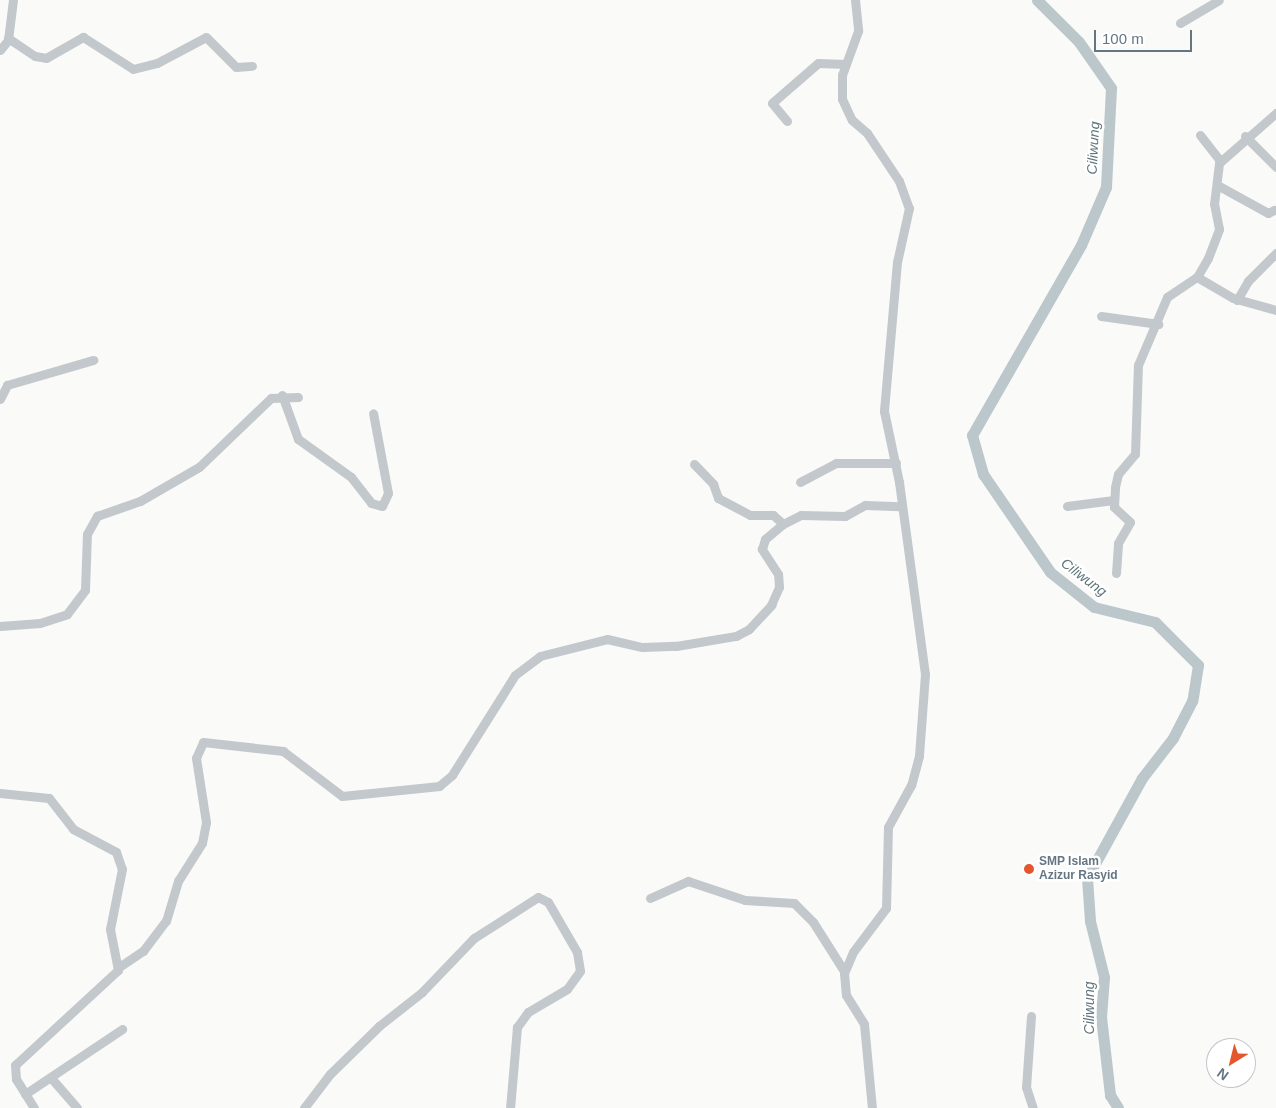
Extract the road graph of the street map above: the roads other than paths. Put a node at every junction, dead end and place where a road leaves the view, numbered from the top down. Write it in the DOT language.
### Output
graph roads {
  1 [pos="13,0"];
  2 [pos="854,0"];
  3 [pos="1220,0"];
  4 [pos="1180,23"];
  5 [pos="8,38"];
  6 [pos="0,50"];
  7 [pos="846,64"];
  8 [pos="252,66"];
  9 [pos="1276,113"];
  10 [pos="787,121"];
  11 [pos="1200,135"];
  12 [pos="1245,136"];
  13 [pos="1220,161"];
  14 [pos="1276,167"];
  15 [pos="1218,186"];
  16 [pos="1274,210"];
  17 [pos="1276,253"];
  18 [pos="1197,277"];
  19 [pos="1238,300"];
  20 [pos="1276,310"];
  21 [pos="1101,316"];
  22 [pos="1158,324"];
  23 [pos="93,360"];
  24 [pos="282,395"];
  25 [pos="298,397"];
  26 [pos="0,399"];
  27 [pos="373,413"];
  28 [pos="896,463"];
  29 [pos="694,464"];
  30 [pos="800,482"];
  31 [pos="1114,500"];
  32 [pos="900,506"];
  33 [pos="1068,506"];
  34 [pos="783,524"];
  35 [pos="1116,573"];
  36 [pos="0,626"];
  37 [pos="0,793"];
  38 [pos="650,898"];
  39 [pos="119,967"];
  40 [pos="844,971"];
  41 [pos="1031,1016"];
  42 [pos="122,1029"];
  43 [pos="52,1079"];
  44 [pos="25,1094"];
  45 [pos="34,1108"];
  46 [pos="77,1108"];
  47 [pos="304,1108"];
  48 [pos="510,1108"];
  49 [pos="872,1108"];
  50 [pos="1033,1108"];
  1 -- 5 [label="street"];
  2 -- 7 [label="street"];
  3 -- 4 [label="street"];
  5 -- 6 [label="street"];
  5 -- 8 [label="street"];
  7 -- 10 [label="street"];
  7 -- 28 [label="street"];
  9 -- 12 [label="street"];
  11 -- 13 [label="street"];
  12 -- 13 [label="street"];
  12 -- 14 [label="street"];
  13 -- 15 [label="street"];
  15 -- 16 [label="street"];
  15 -- 18 [label="street"];
  17 -- 19 [label="street"];
  18 -- 19 [label="street"];
  18 -- 22 [label="street"];
  19 -- 20 [label="street"];
  21 -- 22 [label="street"];
  22 -- 31 [label="street"];
  23 -- 26 [label="street"];
  24 -- 25 [label="street"];
  24 -- 27 [label="street"];
  24 -- 36 [label="street"];
  28 -- 30 [label="street"];
  28 -- 32 [label="street"];
  29 -- 34 [label="street"];
  31 -- 33 [label="street"];
  31 -- 35 [label="street"];
  32 -- 34 [label="street"];
  32 -- 40 [label="street"];
  34 -- 39 [label="street"];
  37 -- 39 [label="street"];
  38 -- 40 [label="street"];
  39 -- 44 [label="street"];
  40 -- 49 [label="street"];
  41 -- 50 [label="street"];
  42 -- 43 [label="street"];
  43 -- 44 [label="street"];
  43 -- 46 [label="street"];
  44 -- 45 [label="street"];
  47 -- 48 [label="street"];
}
